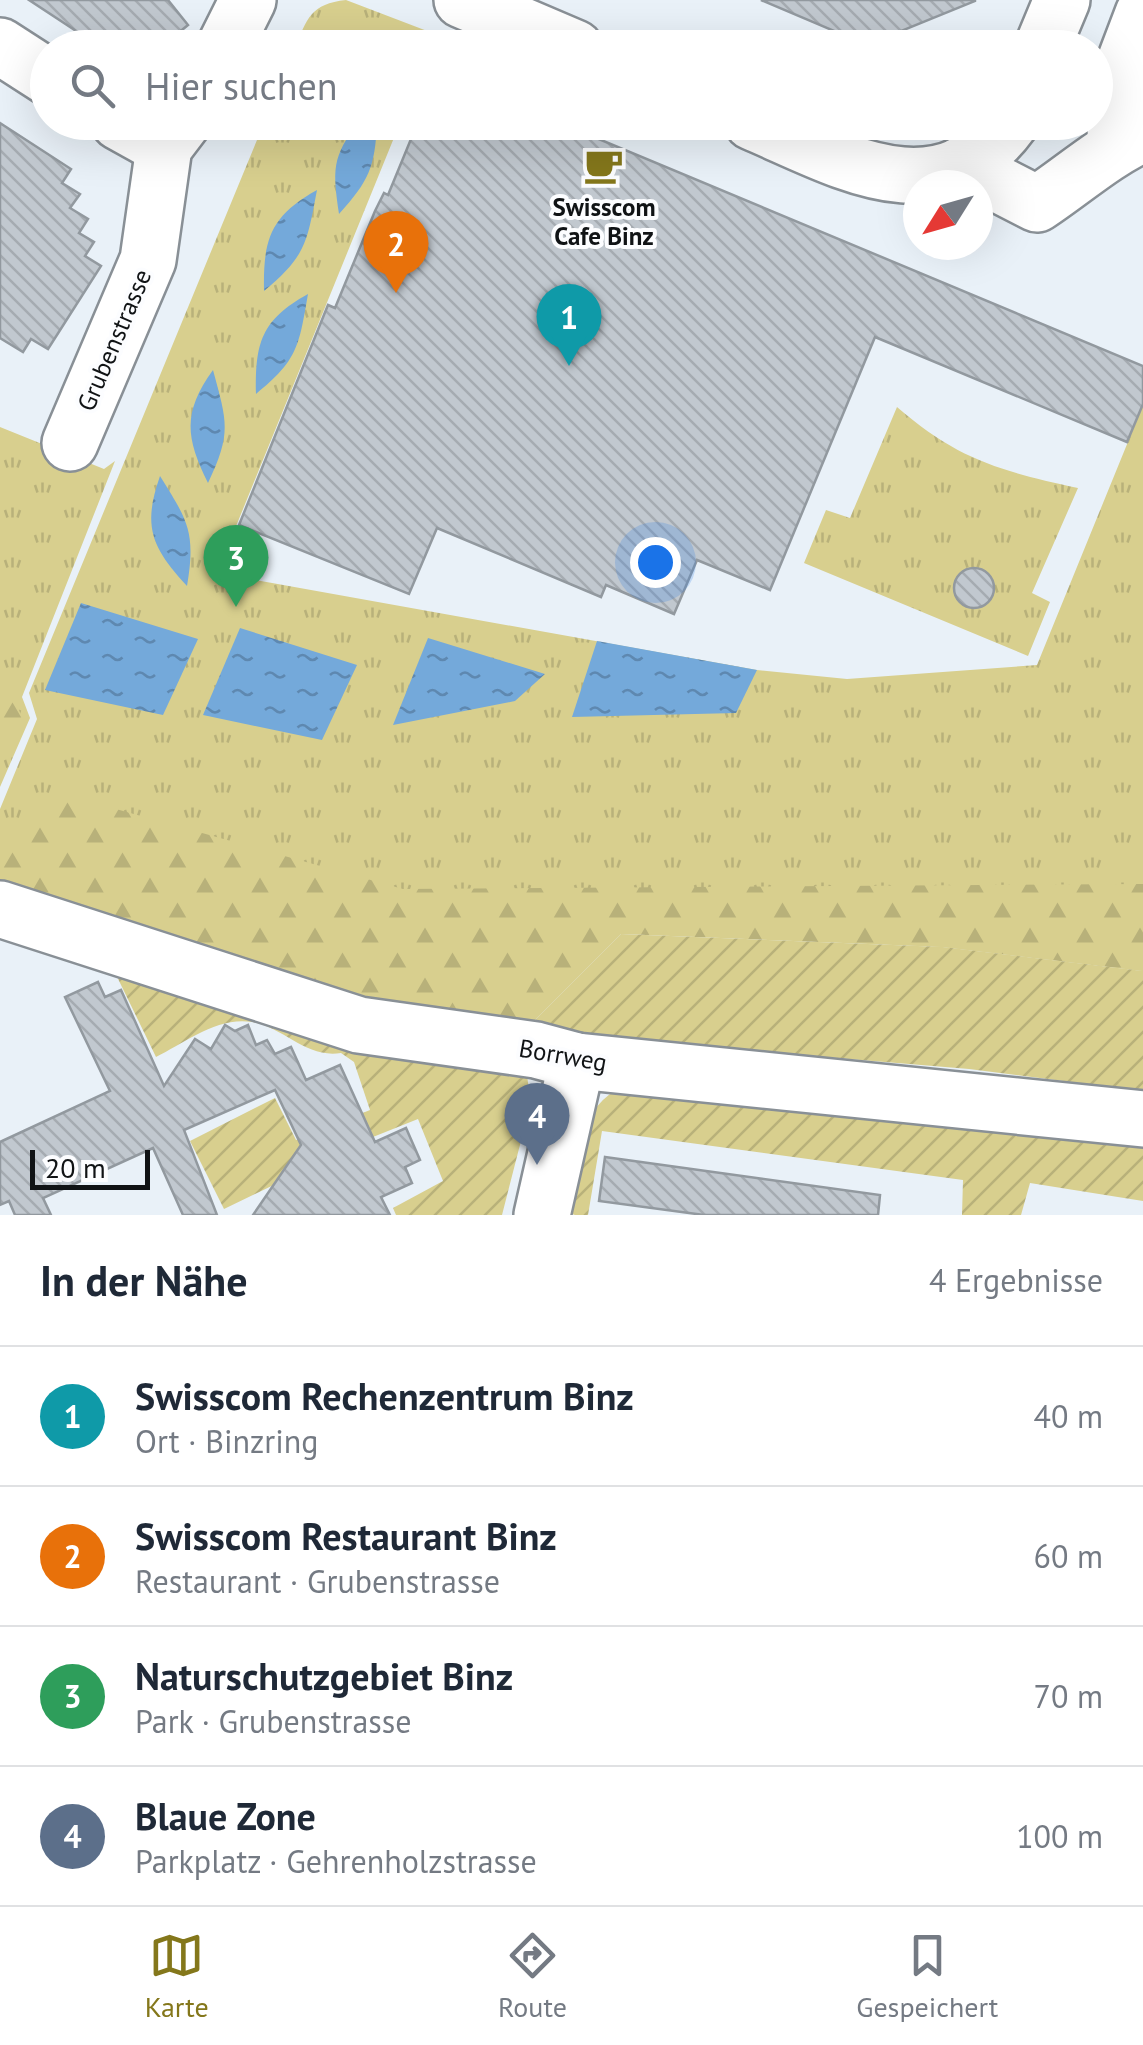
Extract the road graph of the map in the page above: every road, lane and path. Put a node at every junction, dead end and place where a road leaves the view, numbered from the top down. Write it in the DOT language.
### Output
graph roads {
  1 [pos="248,0"];
  2 [pos="462,0"];
  3 [pos="1062,0"];
  4 [pos="1143,14"];
  5 [pos="233,30"];
  6 [pos="532,30"];
  7 [pos="1050,30"];
  8 [pos="0,46"];
  9 [pos="30,65"];
  10 [pos="154,140"];
  11 [pos="795,140"];
  12 [pos="997,140"];
  13 [pos="1129,140"];
  14 [pos="960,165"];
  15 [pos="70,442"];
  16 [pos="0,908"];
  17 [pos="576,1061"];
  18 [pos="1143,1119"];
  19 [pos="542,1215"];
  1 -- 5 [label="street"];
  2 -- 6 [label="street"];
  3 -- 7 [label="street"];
  4 -- 13 [label="street"];
  8 -- 9 [label="street"];
  10 -- 15 [label="street, Grubenstrasse"];
  11 -- 14 [label="street"];
  12 -- 14 [label="street"];
  13 -- 14 [label="street"];
  16 -- 17 [label="street, Borrweg"];
  17 -- 18 [label="street, Borrweg"];
  17 -- 19 [label="street"];
}
